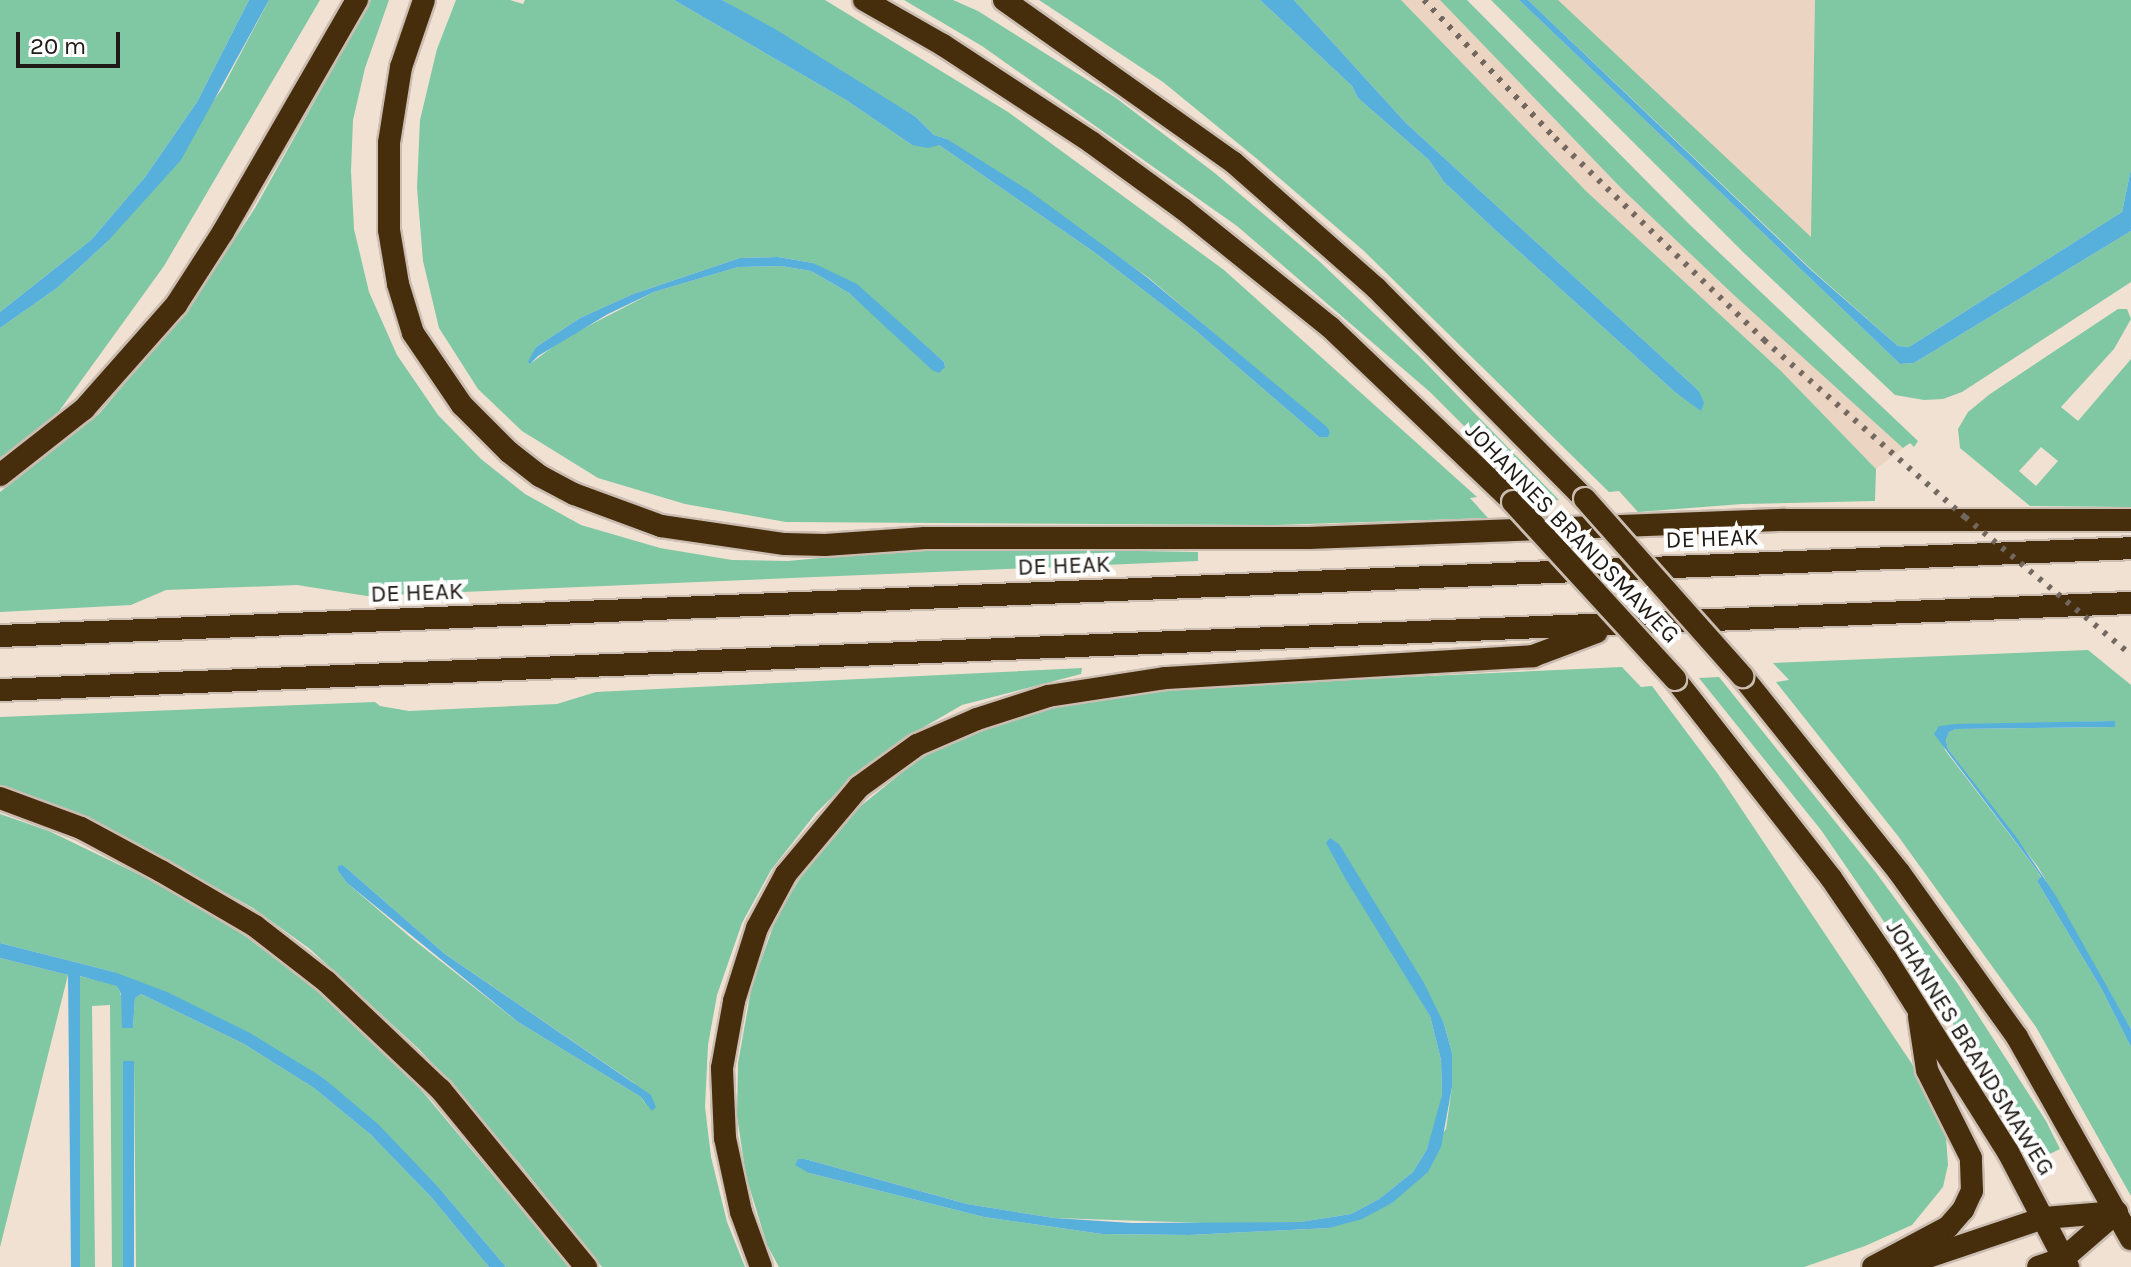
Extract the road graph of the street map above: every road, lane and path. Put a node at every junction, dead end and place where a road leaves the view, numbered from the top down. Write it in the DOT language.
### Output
graph roads {
  1 [pos="346,0"];
  2 [pos="357,0"];
  3 [pos="424,0"];
  4 [pos="864,0"];
  5 [pos="1004,0"];
  6 [pos="337,35"];
  7 [pos="0,475"];
  8 [pos="2131,520"];
  9 [pos="2131,548"];
  10 [pos="2131,603"];
  11 [pos="1616,624"];
  12 [pos="0,636"];
  13 [pos="0,690"];
  14 [pos="0,798"];
  15 [pos="1918,1008"];
  16 [pos="2117,1212"];
  17 [pos="2044,1218"];
  18 [pos="2131,1239"];
  19 [pos="2066,1262"];
  20 [pos="586,1267"];
  21 [pos="761,1267"];
  22 [pos="1873,1267"];
  23 [pos="1898,1267"];
  24 [pos="2038,1267"];
  1 -- 6 [label="highway"];
  2 -- 6 [label="highway"];
  3 -- 8 [label="highway"];
  4 -- 15 [label="highway, JOHANNES BRANDSMAWEG, bridge"];
  5 -- 16 [label="highway, JOHANNES BRANDSMAWEG, bridge"];
  6 -- 7 [label="highway"];
  9 -- 12 [label="highway, DE HEAK"];
  10 -- 11 [label="highway"];
  11 -- 13 [label="highway"];
  11 -- 21 [label="highway"];
  14 -- 20 [label="highway"];
  15 -- 17 [label="highway, JOHANNES BRANDSMAWEG"];
  15 -- 22 [label="highway"];
  16 -- 17 [label="highway"];
  16 -- 18 [label="highway, JOHANNES BRANDSMAWEG"];
  16 -- 19 [label="highway"];
  17 -- 19 [label="highway, JOHANNES BRANDSMAWEG"];
  17 -- 23 [label="highway"];
  19 -- 24 [label="highway"];
}
